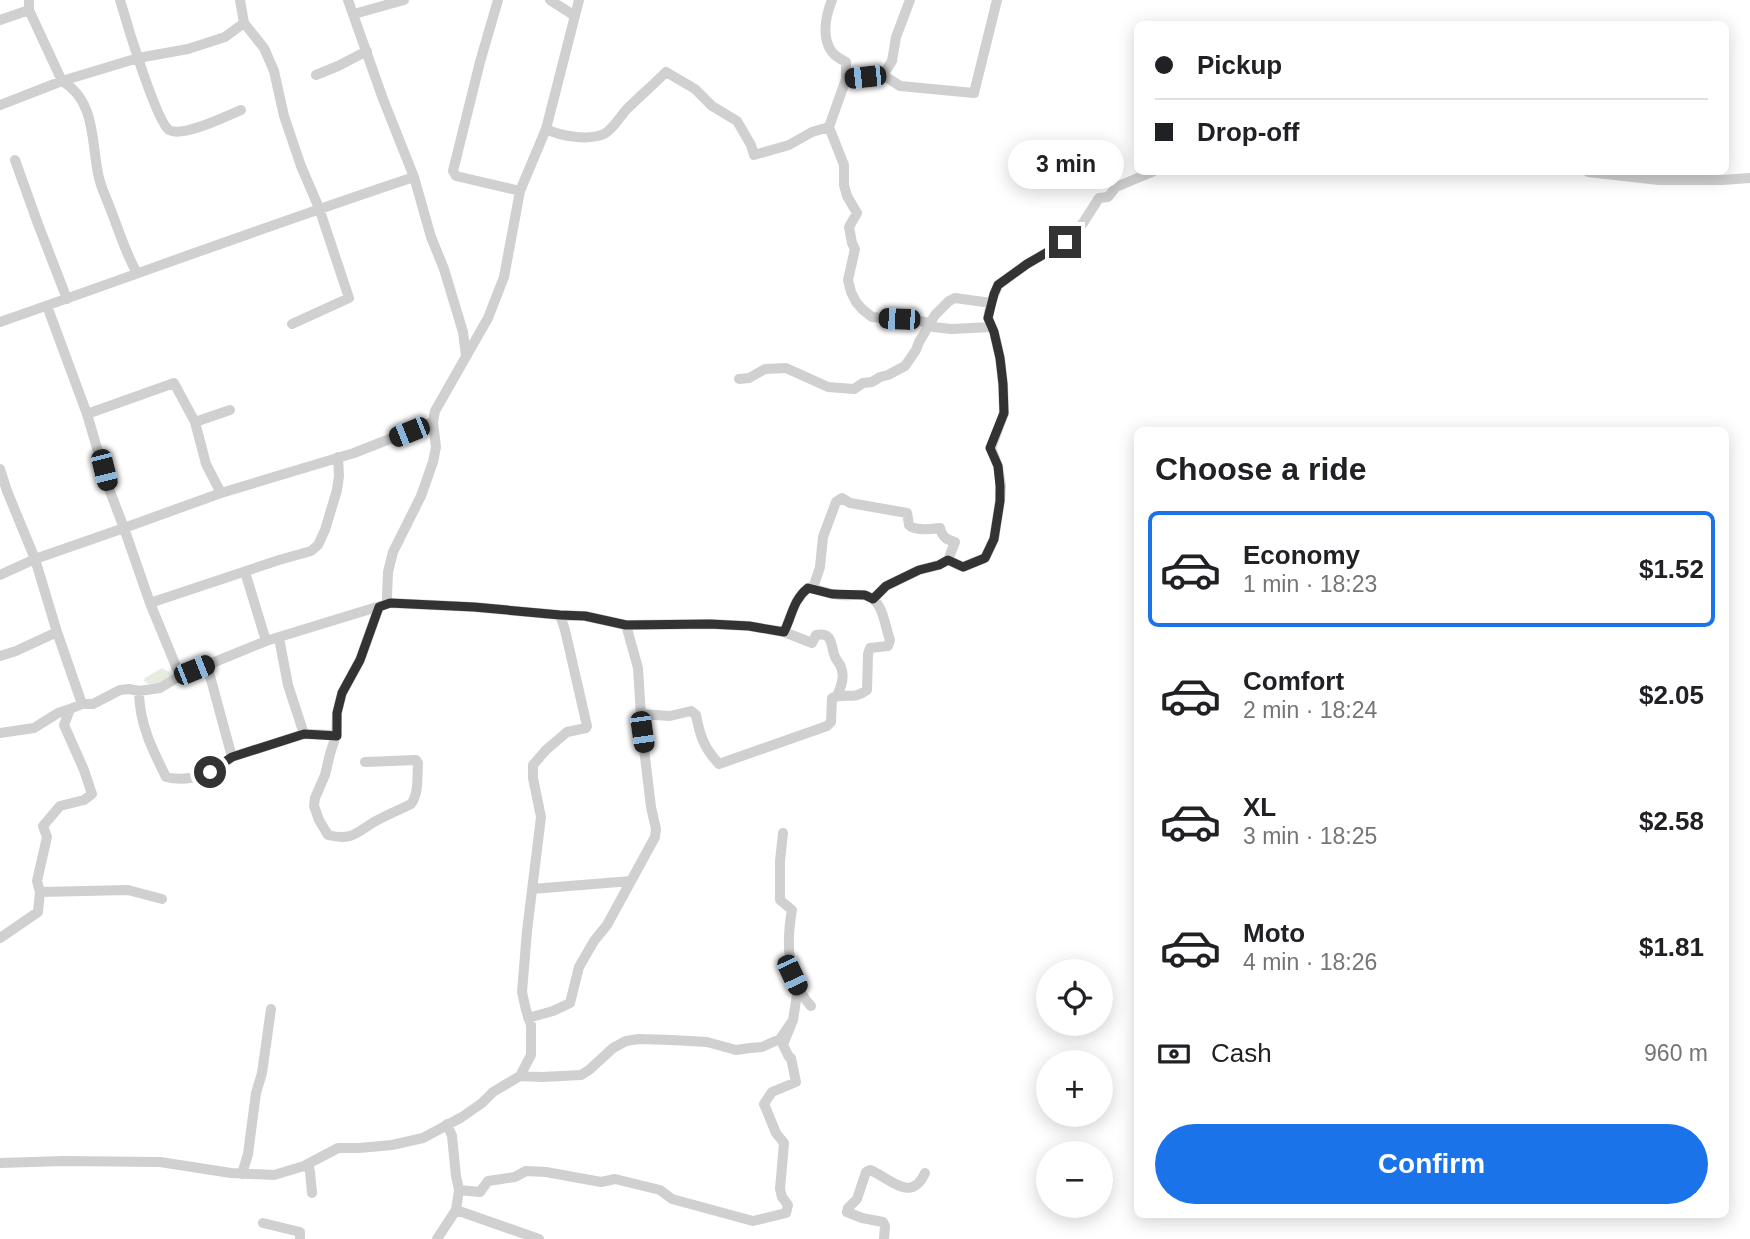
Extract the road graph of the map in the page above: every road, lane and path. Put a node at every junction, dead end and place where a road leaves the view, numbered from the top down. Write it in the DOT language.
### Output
graph roads {
  1 [pos="120,0"];
  2 [pos="240,0"];
  3 [pos="348,0"];
  4 [pos="404,0"];
  5 [pos="498,0"];
  6 [pos="550,0"];
  7 [pos="579,0"];
  8 [pos="832,0"];
  9 [pos="910,0"];
  10 [pos="997,0"];
  11 [pos="29,5"];
  12 [pos="354,14"];
  13 [pos="575,16"];
  14 [pos="0,20"];
  15 [pos="244,23"];
  16 [pos="367,51"];
  17 [pos="138,58"];
  18 [pos="316,75"];
  19 [pos="883,75"];
  20 [pos="846,79"];
  21 [pos="62,82"];
  22 [pos="0,105"];
  23 [pos="241,110"];
  24 [pos="829,127"];
  25 [pos="546,129"];
  26 [pos="15,160"];
  27 [pos="1145,175"];
  28 [pos="1615,175"];
  29 [pos="414,177"];
  30 [pos="1750,178"];
  31 [pos="520,191"];
  32 [pos="319,208"];
  33 [pos="137,273"];
  34 [pos="67,299"];
  35 [pos="991,303"];
  36 [pos="47,306"];
  37 [pos="0,322"];
  38 [pos="930,323"];
  39 [pos="292,324"];
  40 [pos="992,327"];
  41 [pos="466,356"];
  42 [pos="739,379"];
  43 [pos="230,410"];
  44 [pos="87,414"];
  45 [pos="195,422"];
  46 [pos="433,422"];
  47 [pos="338,457"];
  48 [pos="0,469"];
  49 [pos="3,492"];
  50 [pos="221,493"];
  51 [pos="124,528"];
  52 [pos="35,559"];
  53 [pos="948,560"];
  54 [pos="245,572"];
  55 [pos="0,575"];
  56 [pos="813,588"];
  57 [pos="873,599"];
  58 [pos="150,603"];
  59 [pos="390,603"];
  60 [pos="379,607"];
  61 [pos="560,615"];
  62 [pos="626,625"];
  63 [pos="57,632"];
  64 [pos="784,632"];
  65 [pos="279,638"];
  66 [pos="266,641"];
  67 [pos="0,656"];
  68 [pos="207,665"];
  69 [pos="180,676"];
  70 [pos="139,691"];
  71 [pos="837,696"];
  72 [pos="82,704"];
  73 [pos="70,709"];
  74 [pos="642,714"];
  75 [pos="0,733"];
  76 [pos="304,734"];
  77 [pos="337,736"];
  78 [pos="232,757"];
  79 [pos="365,761"];
  80 [pos="783,833"];
  81 [pos="631,881"];
  82 [pos="532,889"];
  83 [pos="40,897"];
  84 [pos="162,899"];
  85 [pos="0,938"];
  86 [pos="798,988"];
  87 [pos="811,1006"];
  88 [pos="271,1009"];
  89 [pos="528,1017"];
  90 [pos="793,1020"];
  91 [pos="520,1076"];
  92 [pos="447,1124"];
  93 [pos="0,1163"];
  94 [pos="308,1164"];
  95 [pos="925,1173"];
  96 [pos="242,1174"];
  97 [pos="459,1189"];
  98 [pos="312,1193"];
  99 [pos="456,1210"];
  100 [pos="263,1223"];
  101 [pos="300,1239"];
  102 [pos="438,1239"];
  103 [pos="539,1239"];
  104 [pos="884,1239"];
  1 -- 17 [label="street"];
  2 -- 15 [label="street"];
  3 -- 12 [label="street"];
  4 -- 12 [label="street"];
  5 -- 31 [label="street"];
  6 -- 13 [label="street"];
  7 -- 13 [label="street"];
  8 -- 20 [label="street"];
  9 -- 19 [label="street"];
  10 -- 19 [label="street"];
  11 -- 14 [label="street"];
  11 -- 21 [label="street"];
  12 -- 16 [label="street"];
  13 -- 25 [label="street"];
  15 -- 17 [label="street"];
  15 -- 32 [label="street"];
  16 -- 18 [label="street"];
  16 -- 29 [label="street"];
  17 -- 21 [label="street"];
  17 -- 23 [label="street"];
  19 -- 20 [label="street"];
  20 -- 24 [label="street"];
  21 -- 22 [label="street"];
  21 -- 33 [label="street"];
  24 -- 25 [label="street"];
  24 -- 38 [label="street"];
  25 -- 31 [label="street"];
  26 -- 34 [label="street"];
  27 -- 35 [label="street"];
  28 -- 30 [label="street"];
  29 -- 32 [label="street"];
  29 -- 41 [label="street"];
  31 -- 41 [label="street"];
  32 -- 33 [label="street"];
  32 -- 39 [label="street"];
  33 -- 34 [label="street"];
  34 -- 36 [label="street"];
  35 -- 38 [label="street"];
  35 -- 40 [label="street"];
  36 -- 37 [label="street"];
  36 -- 44 [label="street"];
  38 -- 40 [label="street"];
  38 -- 42 [label="street"];
  40 -- 53 [label="street"];
  41 -- 46 [label="street"];
  43 -- 45 [label="street"];
  44 -- 45 [label="street"];
  44 -- 51 [label="street"];
  45 -- 50 [label="street"];
  46 -- 47 [label="street"];
  46 -- 59 [label="street"];
  47 -- 50 [label="street"];
  47 -- 54 [label="street"];
  48 -- 49 [label="street"];
  49 -- 52 [label="street"];
  50 -- 51 [label="street"];
  51 -- 52 [label="street"];
  51 -- 58 [label="street"];
  52 -- 55 [label="street"];
  52 -- 63 [label="street"];
  53 -- 56 [label="street"];
  53 -- 57 [label="street"];
  54 -- 58 [label="street"];
  54 -- 66 [label="street"];
  56 -- 57 [label="street"];
  56 -- 64 [label="street"];
  57 -- 71 [label="street"];
  58 -- 69 [label="street"];
  59 -- 60 [label="street"];
  59 -- 61 [label="street"];
  60 -- 65 [label="street"];
  60 -- 77 [label="street"];
  61 -- 62 [label="street"];
  61 -- 82 [label="street"];
  62 -- 64 [label="street"];
  62 -- 74 [label="street"];
  63 -- 67 [label="street"];
  63 -- 72 [label="street"];
  64 -- 71 [label="street"];
  65 -- 66 [label="street"];
  65 -- 76 [label="street"];
  66 -- 68 [label="street"];
  68 -- 69 [label="street"];
  68 -- 78 [label="street"];
  69 -- 70 [label="street"];
  70 -- 72 [label="street"];
  70 -- 78 [label="street"];
  71 -- 74 [label="street"];
  72 -- 73 [label="street"];
  73 -- 75 [label="street"];
  73 -- 83 [label="street"];
  74 -- 81 [label="street"];
  76 -- 77 [label="street"];
  76 -- 78 [label="street"];
  77 -- 79 [label="street"];
  80 -- 86 [label="street"];
  81 -- 82 [label="street"];
  81 -- 89 [label="street"];
  82 -- 89 [label="street"];
  83 -- 84 [label="street"];
  83 -- 85 [label="street"];
  86 -- 87 [label="street"];
  86 -- 90 [label="street"];
  88 -- 96 [label="street"];
  89 -- 91 [label="street"];
  90 -- 91 [label="street"];
  90 -- 97 [label="street"];
  91 -- 92 [label="street"];
  92 -- 94 [label="street"];
  92 -- 97 [label="street"];
  93 -- 96 [label="street"];
  94 -- 96 [label="street"];
  94 -- 98 [label="street"];
  95 -- 104 [label="street"];
  97 -- 99 [label="street"];
  99 -- 102 [label="street"];
  99 -- 103 [label="street"];
  100 -- 101 [label="street"];
}
